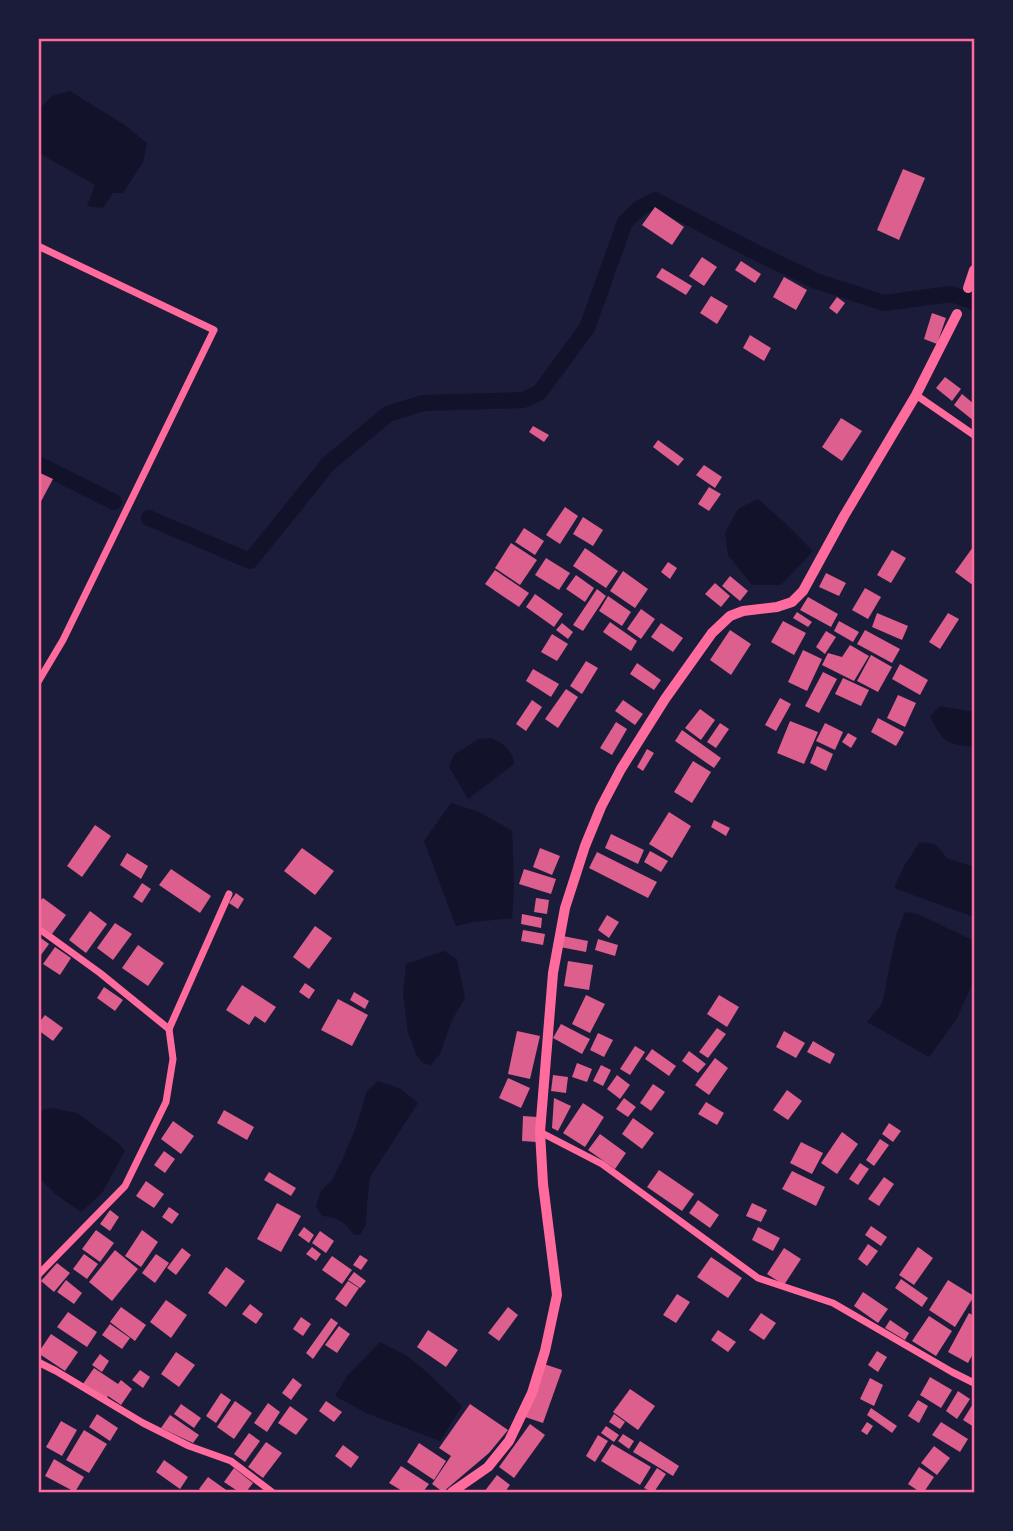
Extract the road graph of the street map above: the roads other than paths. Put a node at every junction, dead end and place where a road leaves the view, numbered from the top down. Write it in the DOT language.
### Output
graph roads {
  1 [pos="38,246"];
  2 [pos="975,270"];
  3 [pos="968,288"];
  4 [pos="957,314"];
  5 [pos="916,395"];
  6 [pos="975,435"];
  7 [pos="38,682"];
  8 [pos="229,894"];
  9 [pos="38,928"];
  10 [pos="169,1029"];
  11 [pos="540,1132"];
  12 [pos="38,1275"];
  13 [pos="38,1362"];
  14 [pos="975,1383"];
  15 [pos="272,1493"];
  16 [pos="452,1493"];
  1 -- 7 [label="street"];
  2 -- 3 [label="main road"];
  4 -- 5 [label="main road"];
  5 -- 6 [label="street"];
  5 -- 11 [label="main road"];
  8 -- 10 [label="street"];
  9 -- 10 [label="street"];
  10 -- 12 [label="street"];
  11 -- 14 [label="street"];
  11 -- 16 [label="main road"];
  13 -- 15 [label="street"];
}
